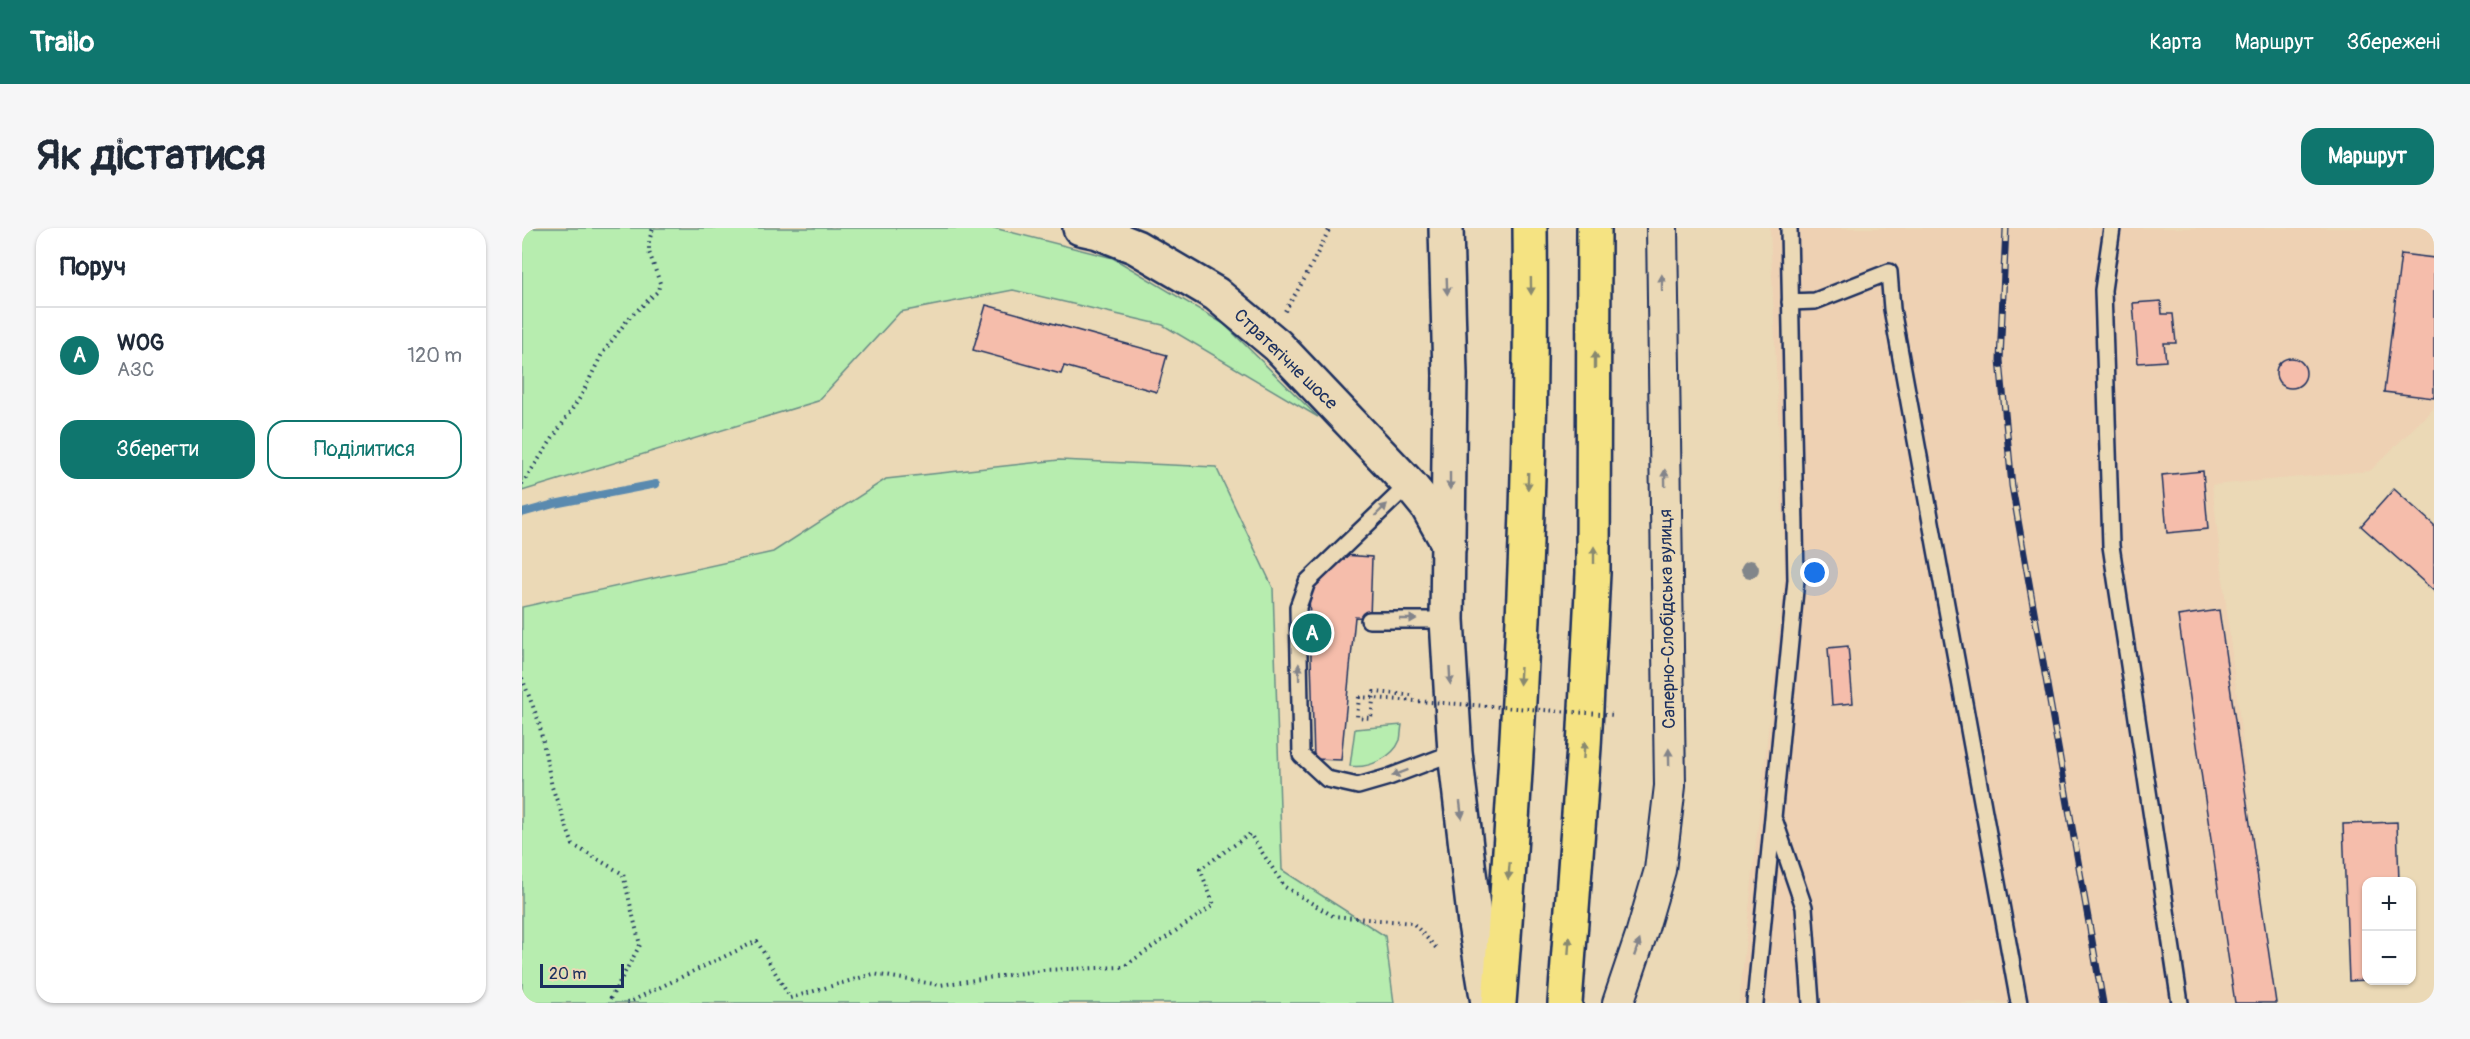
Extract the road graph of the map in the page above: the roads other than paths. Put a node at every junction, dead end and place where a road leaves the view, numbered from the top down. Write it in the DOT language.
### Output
graph roads {
  1 [pos="1080,228"];
  2 [pos="1446,228"];
  3 [pos="1530,228"];
  4 [pos="1594,228"];
  5 [pos="1662,228"];
  6 [pos="1789,228"];
  7 [pos="2112,228"];
  8 [pos="1790,302"];
  9 [pos="1409,484"];
  10 [pos="1449,545"];
  11 [pos="1369,620"];
  12 [pos="1447,620"];
  13 [pos="1455,752"];
  14 [pos="1773,816"];
  15 [pos="1488,1003"];
  16 [pos="1499,1003"];
  17 [pos="1565,1003"];
  18 [pos="1618,1003"];
  19 [pos="1755,1003"];
  20 [pos="1811,1003"];
  21 [pos="2019,1003"];
  22 [pos="2180,1003"];
  1 -- 9 [label="street, Стратегічне шосе"];
  2 -- 10 [label="street, one-way"];
  3 -- 16 [label="main road, one-way"];
  17 -- 4 [label="main road, one-way"];
  18 -- 5 [label="street, Саперно-Слобідська вулиця, one-way"];
  6 -- 8 [label="lane"];
  7 -- 22 [label="lane"];
  8 -- 14 [label="lane"];
  8 -- 21 [label="lane"];
  9 -- 10 [label="street, Стратегічне шосе"];
  13 -- 9 [label="lane, one-way"];
  10 -- 12 [label="street"];
  11 -- 12 [label="lane, one-way"];
  12 -- 13 [label="street, one-way"];
  13 -- 15 [label="street, one-way"];
  14 -- 19 [label="lane"];
  14 -- 20 [label="lane"];
}
